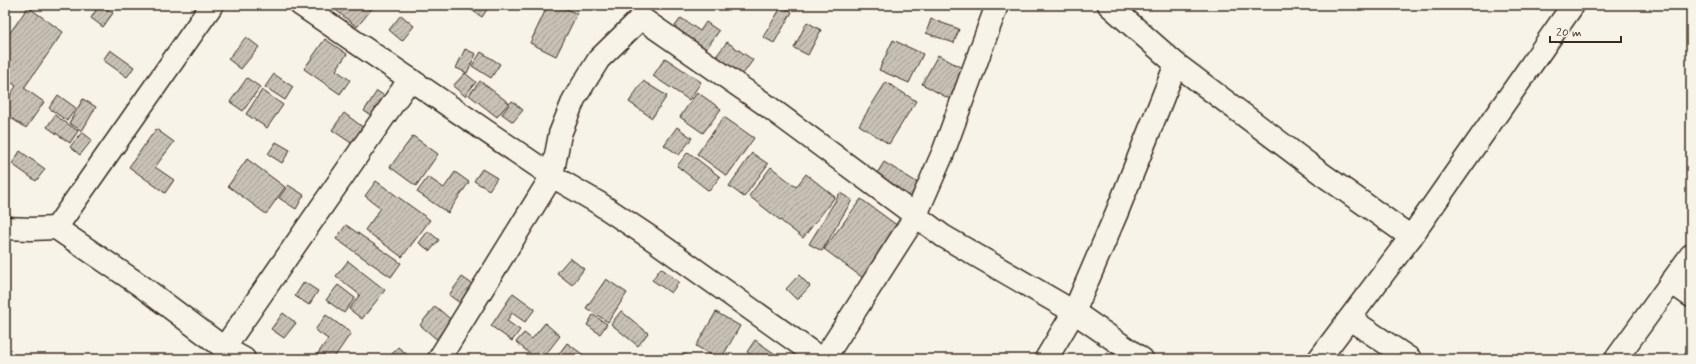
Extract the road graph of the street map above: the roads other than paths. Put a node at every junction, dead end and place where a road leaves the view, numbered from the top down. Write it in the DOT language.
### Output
graph roads {
  1 [pos="212,5"];
  2 [pos="301,5"];
  3 [pos="997,5"];
  4 [pos="1109,5"];
  5 [pos="1573,5"];
  6 [pos="647,11"];
  7 [pos="1176,64"];
  8 [pos="410,79"];
  9 [pos="552,176"];
  10 [pos="915,217"];
  11 [pos="5,228"];
  12 [pos="56,228"];
  13 [pos="1411,237"];
  14 [pos="1691,255"];
  15 [pos="1671,282"];
  16 [pos="1691,296"];
  17 [pos="1074,312"];
  18 [pos="1350,319"];
  19 [pos="224,348"];
  20 [pos="244,359"];
  21 [pos="439,359"];
  22 [pos="821,359"];
  23 [pos="824,359"];
  24 [pos="1046,359"];
  25 [pos="1142,359"];
  26 [pos="1319,359"];
  27 [pos="1410,359"];
  28 [pos="1616,359"];
  1 -- 12 [label="street"];
  2 -- 8 [label="street"];
  3 -- 10 [label="street"];
  4 -- 7 [label="street"];
  5 -- 13 [label="street"];
  6 -- 9 [label="street"];
  6 -- 10 [label="street"];
  7 -- 13 [label="street"];
  7 -- 17 [label="street"];
  8 -- 9 [label="street"];
  8 -- 19 [label="street"];
  9 -- 21 [label="street"];
  9 -- 22 [label="street"];
  10 -- 17 [label="street"];
  10 -- 23 [label="street"];
  11 -- 12 [label="street"];
  12 -- 19 [label="street"];
  13 -- 18 [label="street"];
  14 -- 15 [label="street"];
  15 -- 16 [label="street"];
  15 -- 28 [label="street"];
  17 -- 24 [label="street"];
  17 -- 25 [label="street"];
  18 -- 26 [label="street"];
  18 -- 27 [label="street"];
  19 -- 20 [label="street"];
}
